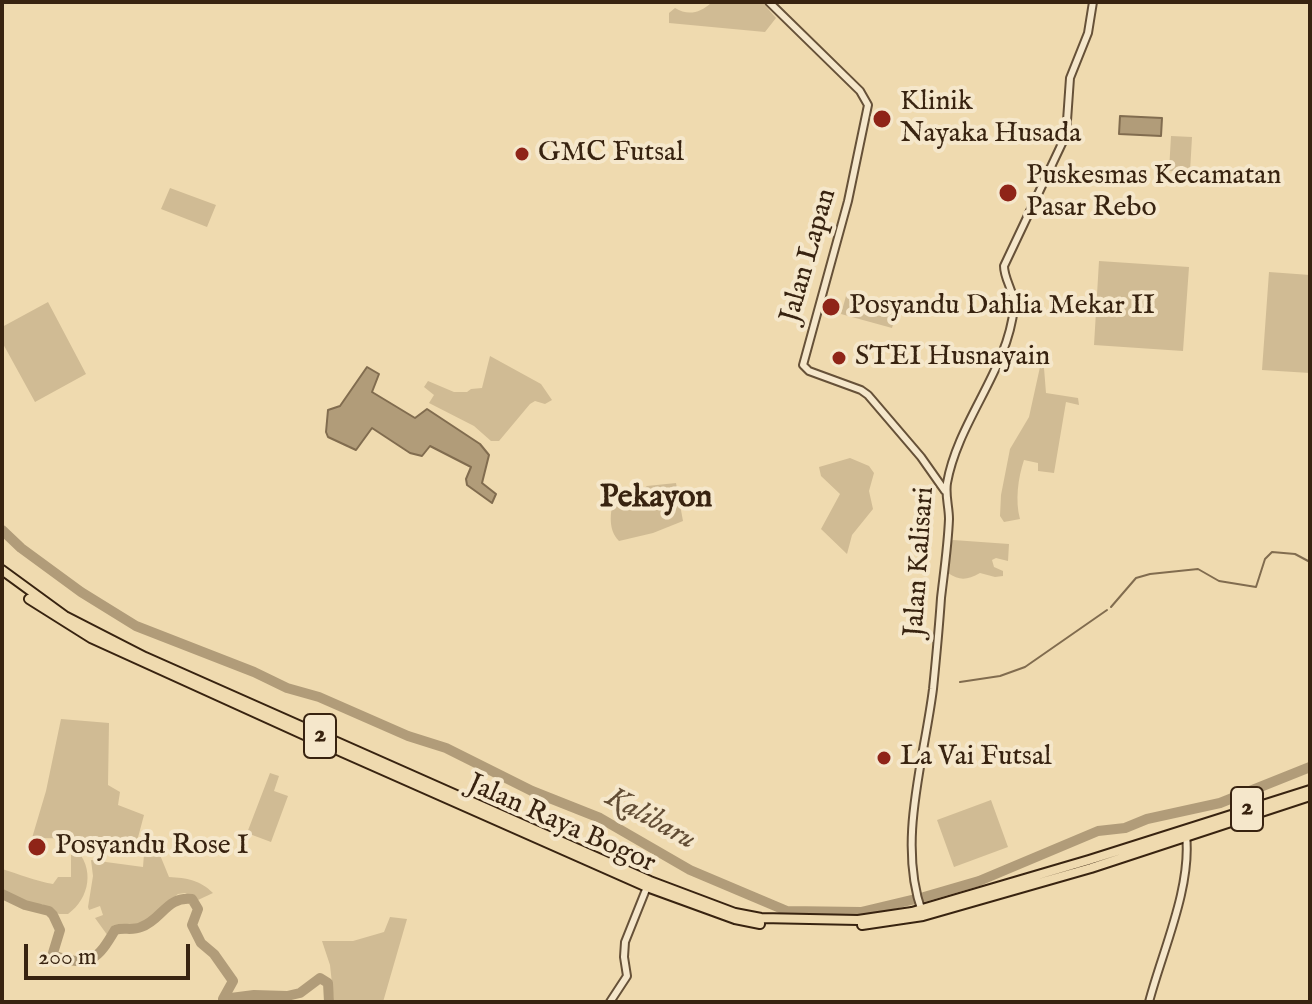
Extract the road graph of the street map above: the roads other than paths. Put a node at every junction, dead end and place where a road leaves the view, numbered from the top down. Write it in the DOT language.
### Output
graph roads {
  1 [pos="769,2"];
  2 [pos="1093,2"];
  3 [pos="946,493"];
  4 [pos="2,570"];
  5 [pos="2,578"];
  6 [pos="419,783"];
  7 [pos="1305,791"];
  8 [pos="1310,796"];
  9 [pos="1185,833"];
  10 [pos="649,884"];
  11 [pos="919,906"];
  12 [pos="610,1002"];
  13 [pos="1149,1002"];
  1 -- 3 [label="street, Jalan Lapan"];
  2 -- 3 [label="street, Jalan Kalisari"];
  3 -- 11 [label="street, Jalan Kalisari"];
  4 -- 6 [label="highway, Jalan Raya Bogor / 2"];
  5 -- 6 [label="highway, Jalan Raya Bogor / 2"];
  6 -- 10 [label="highway, Jalan Raya Bogor / 2"];
  7 -- 9 [label="highway, Jalan Raya Bogor / 2"];
  8 -- 9 [label="highway, Jalan Raya Bogor / 2"];
  9 -- 11 [label="highway, Jalan Raya Bogor / 2"];
  9 -- 13 [label="street"];
  10 -- 11 [label="highway, Jalan Raya Bogor / 2"];
  10 -- 12 [label="street"];
}
